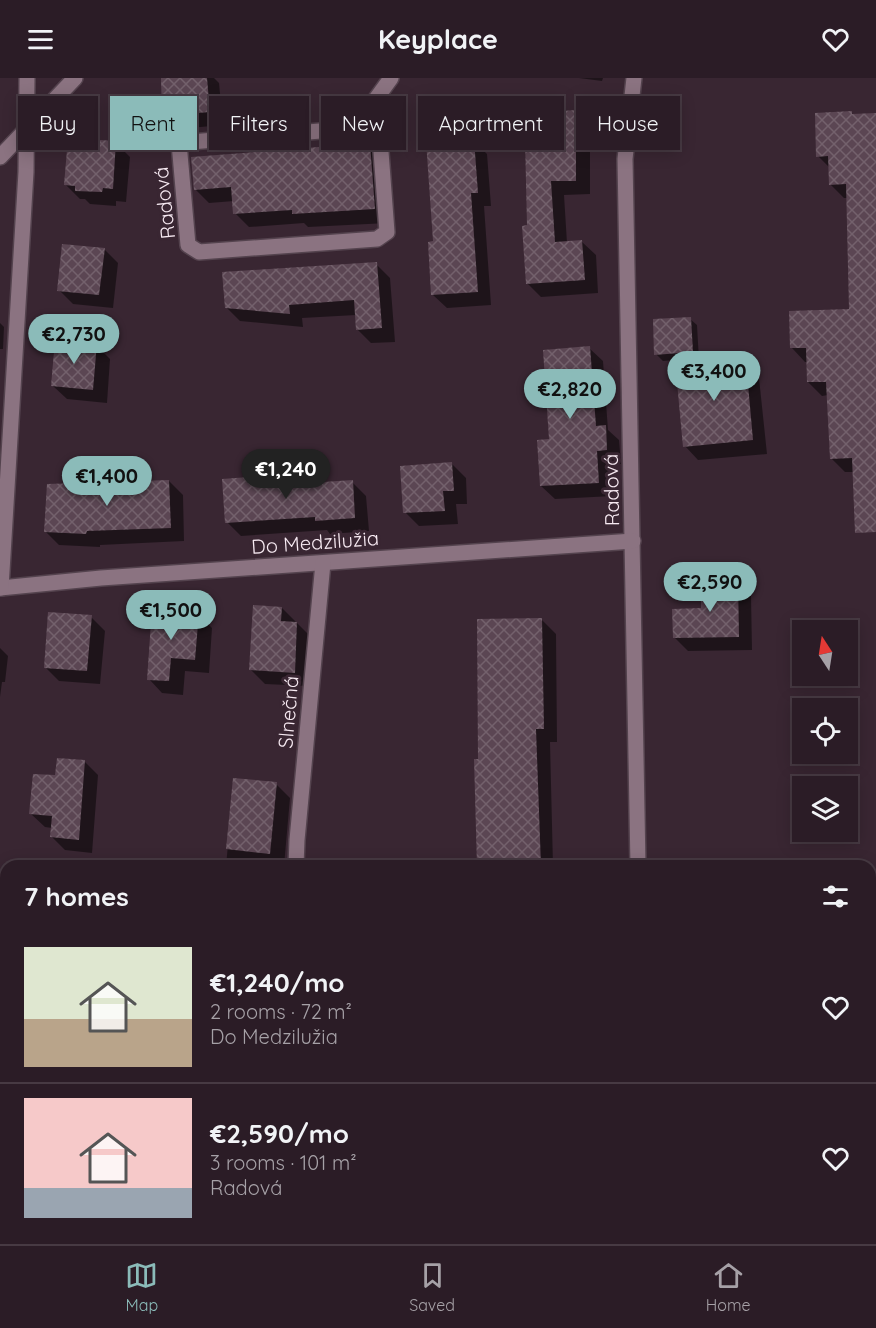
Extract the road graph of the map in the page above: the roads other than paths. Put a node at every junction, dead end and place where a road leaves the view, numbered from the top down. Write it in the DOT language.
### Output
graph roads {
  1 [pos="27,78"];
  2 [pos="75,78"];
  3 [pos="391,78"];
  4 [pos="634,78"];
  5 [pos="27,96"];
  6 [pos="58,96"];
  7 [pos="378,96"];
  8 [pos="356,128"];
  9 [pos="18,138"];
  10 [pos="27,150"];
  11 [pos="0,157"];
  12 [pos="633,541"];
  13 [pos="323,563"];
  14 [pos="0,588"];
  15 [pos="297,860"];
  16 [pos="639,860"];
  1 -- 5 [label="street"];
  2 -- 6 [label="street"];
  3 -- 7 [label="street"];
  4 -- 12 [label="street, Radová"];
  8 -- 8 [label="street, Radová"];
  9 -- 11 [label="street"];
  10 -- 14 [label="street"];
  12 -- 13 [label="street, Do Medzilužia"];
  12 -- 16 [label="street, Radová"];
  13 -- 14 [label="street, Do Medzilužia"];
  13 -- 15 [label="street, Slnečná"];
}
